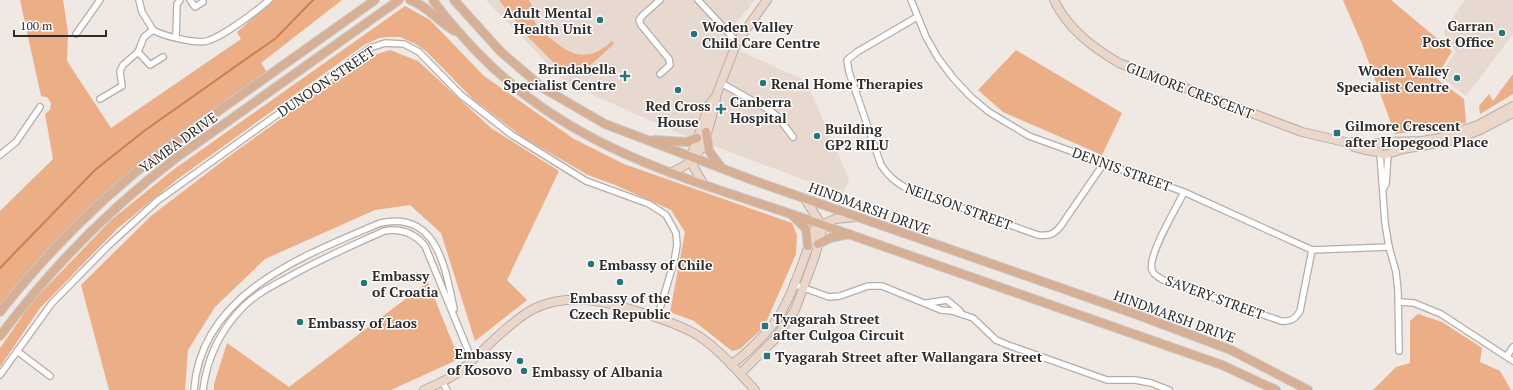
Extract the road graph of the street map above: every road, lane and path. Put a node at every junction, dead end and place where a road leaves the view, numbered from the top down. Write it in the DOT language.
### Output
graph roads {
  1 [pos="100,0"];
  2 [pos="139,0"];
  3 [pos="180,0"];
  4 [pos="190,0"];
  5 [pos="269,0"];
  6 [pos="375,0"];
  7 [pos="400,0"];
  8 [pos="410,0"];
  9 [pos="433,0"];
  10 [pos="454,0"];
  11 [pos="660,0"];
  12 [pos="698,0"];
  13 [pos="767,0"];
  14 [pos="911,0"];
  15 [pos="1054,0"];
  16 [pos="203,2"];
  17 [pos="916,17"];
  18 [pos="153,30"];
  19 [pos="459,33"];
  20 [pos="76,34"];
  21 [pos="176,37"];
  22 [pos="737,42"];
  23 [pos="138,52"];
  24 [pos="163,57"];
  25 [pos="660,74"];
  26 [pos="721,83"];
  27 [pos="716,96"];
  28 [pos="100,99"];
  29 [pos="1513,106"];
  30 [pos="40,107"];
  31 [pos="1513,113"];
  32 [pos="706,132"];
  33 [pos="697,138"];
  34 [pos="793,138"];
  35 [pos="646,140"];
  36 [pos="1422,144"];
  37 [pos="1384,149"];
  38 [pos="0,155"];
  39 [pos="693,157"];
  40 [pos="1104,163"];
  41 [pos="722,168"];
  42 [pos="670,173"];
  43 [pos="704,185"];
  44 [pos="1184,192"];
  45 [pos="805,199"];
  46 [pos="791,214"];
  47 [pos="855,217"];
  48 [pos="821,224"];
  49 [pos="850,234"];
  50 [pos="818,244"];
  51 [pos="808,246"];
  52 [pos="1389,247"];
  53 [pos="1312,250"];
  54 [pos="793,284"];
  55 [pos="803,287"];
  56 [pos="1399,302"];
  57 [pos="925,303"];
  58 [pos="0,312"];
  59 [pos="963,314"];
  60 [pos="657,318"];
  61 [pos="456,319"];
  62 [pos="0,336"];
  63 [pos="1513,347"];
  64 [pos="17,351"];
  65 [pos="1399,351"];
  66 [pos="1507,356"];
  67 [pos="472,360"];
  68 [pos="1513,360"];
  69 [pos="731,365"];
  70 [pos="740,374"];
  71 [pos="0,375"];
  72 [pos="50,376"];
  73 [pos="442,382"];
  74 [pos="194,390"];
  75 [pos="203,390"];
  76 [pos="424,390"];
  77 [pos="447,390"];
  78 [pos="755,390"];
  79 [pos="1169,390"];
  80 [pos="1276,390"];
  81 [pos="1308,390"];
  1 -- 20 [label="street"];
  2 -- 18 [label="street"];
  3 -- 21 [label="street"];
  4 -- 16 [label="street"];
  5 -- 21 [label="street"];
  6 -- 58 [label="main road, YAMBA DRIVE"];
  7 -- 62 [label="main road, YAMBA DRIVE"];
  8 -- 19 [label="main road"];
  9 -- 19 [label="main road"];
  10 -- 35 [label="main road, HINDMARSH DRIVE"];
  11 -- 25 [label="street"];
  12 -- 22 [label="street"];
  13 -- 22 [label="street"];
  14 -- 17 [label="street, DENNIS STREET"];
  15 -- 37 [label="street, GILMORE CRESCENT"];
  17 -- 40 [label="street, DENNIS STREET"];
  17 -- 40 [label="street, NEILSON STREET"];
  18 -- 21 [label="street"];
  18 -- 23 [label="street"];
  19 -- 42 [label="main road"];
  22 -- 26 [label="street"];
  23 -- 24 [label="street"];
  23 -- 28 [label="street"];
  26 -- 27 [label="street"];
  26 -- 34 [label="street"];
  27 -- 32 [label="street"];
  27 -- 33 [label="street"];
  29 -- 36 [label="street, GILMORE CRESCENT"];
  30 -- 38 [label="street"];
  31 -- 36 [label="street, GILMORE CRESCENT"];
  32 -- 39 [label="street"];
  32 -- 41 [label="main road"];
  33 -- 35 [label="main road"];
  33 -- 39 [label="street"];
  35 -- 39 [label="main road, HINDMARSH DRIVE"];
  36 -- 37 [label="street, GILMORE CRESCENT"];
  37 -- 52 [label="street"];
  39 -- 41 [label="main road, HINDMARSH DRIVE"];
  39 -- 42 [label="street"];
  39 -- 43 [label="street"];
  40 -- 44 [label="street, DENNIS STREET"];
  41 -- 45 [label="main road, HINDMARSH DRIVE"];
  42 -- 43 [label="main road"];
  43 -- 46 [label="main road"];
  44 -- 53 [label="street, DENNIS STREET"];
  44 -- 53 [label="street, SAVERY STREET"];
  45 -- 47 [label="main road, HINDMARSH DRIVE"];
  45 -- 48 [label="street"];
  46 -- 48 [label="main road"];
  46 -- 51 [label="main road"];
  47 -- 48 [label="street"];
  47 -- 81 [label="main road, HINDMARSH DRIVE"];
  48 -- 49 [label="main road"];
  48 -- 50 [label="street"];
  48 -- 51 [label="street"];
  49 -- 50 [label="main road"];
  49 -- 80 [label="main road"];
  50 -- 55 [label="street"];
  51 -- 54 [label="street"];
  52 -- 53 [label="street, DENNIS STREET"];
  52 -- 56 [label="street"];
  54 -- 55 [label="street"];
  54 -- 69 [label="street"];
  55 -- 57 [label="street"];
  55 -- 70 [label="street"];
  56 -- 65 [label="street"];
  56 -- 66 [label="street"];
  57 -- 59 [label="street"];
  57 -- 59 [label="street"];
  59 -- 79 [label="street"];
  60 -- 64 [label="street, DUNOON STREET"];
  60 -- 67 [label="street"];
  60 -- 69 [label="street"];
  61 -- 67 [label="street"];
  61 -- 74 [label="street"];
  61 -- 75 [label="street"];
  63 -- 66 [label="street"];
  64 -- 71 [label="street, DUNOON STREET"];
  64 -- 72 [label="street"];
  66 -- 68 [label="street"];
  67 -- 73 [label="street"];
  69 -- 70 [label="street"];
  70 -- 78 [label="street"];
  73 -- 76 [label="street"];
  73 -- 77 [label="street"];
}
